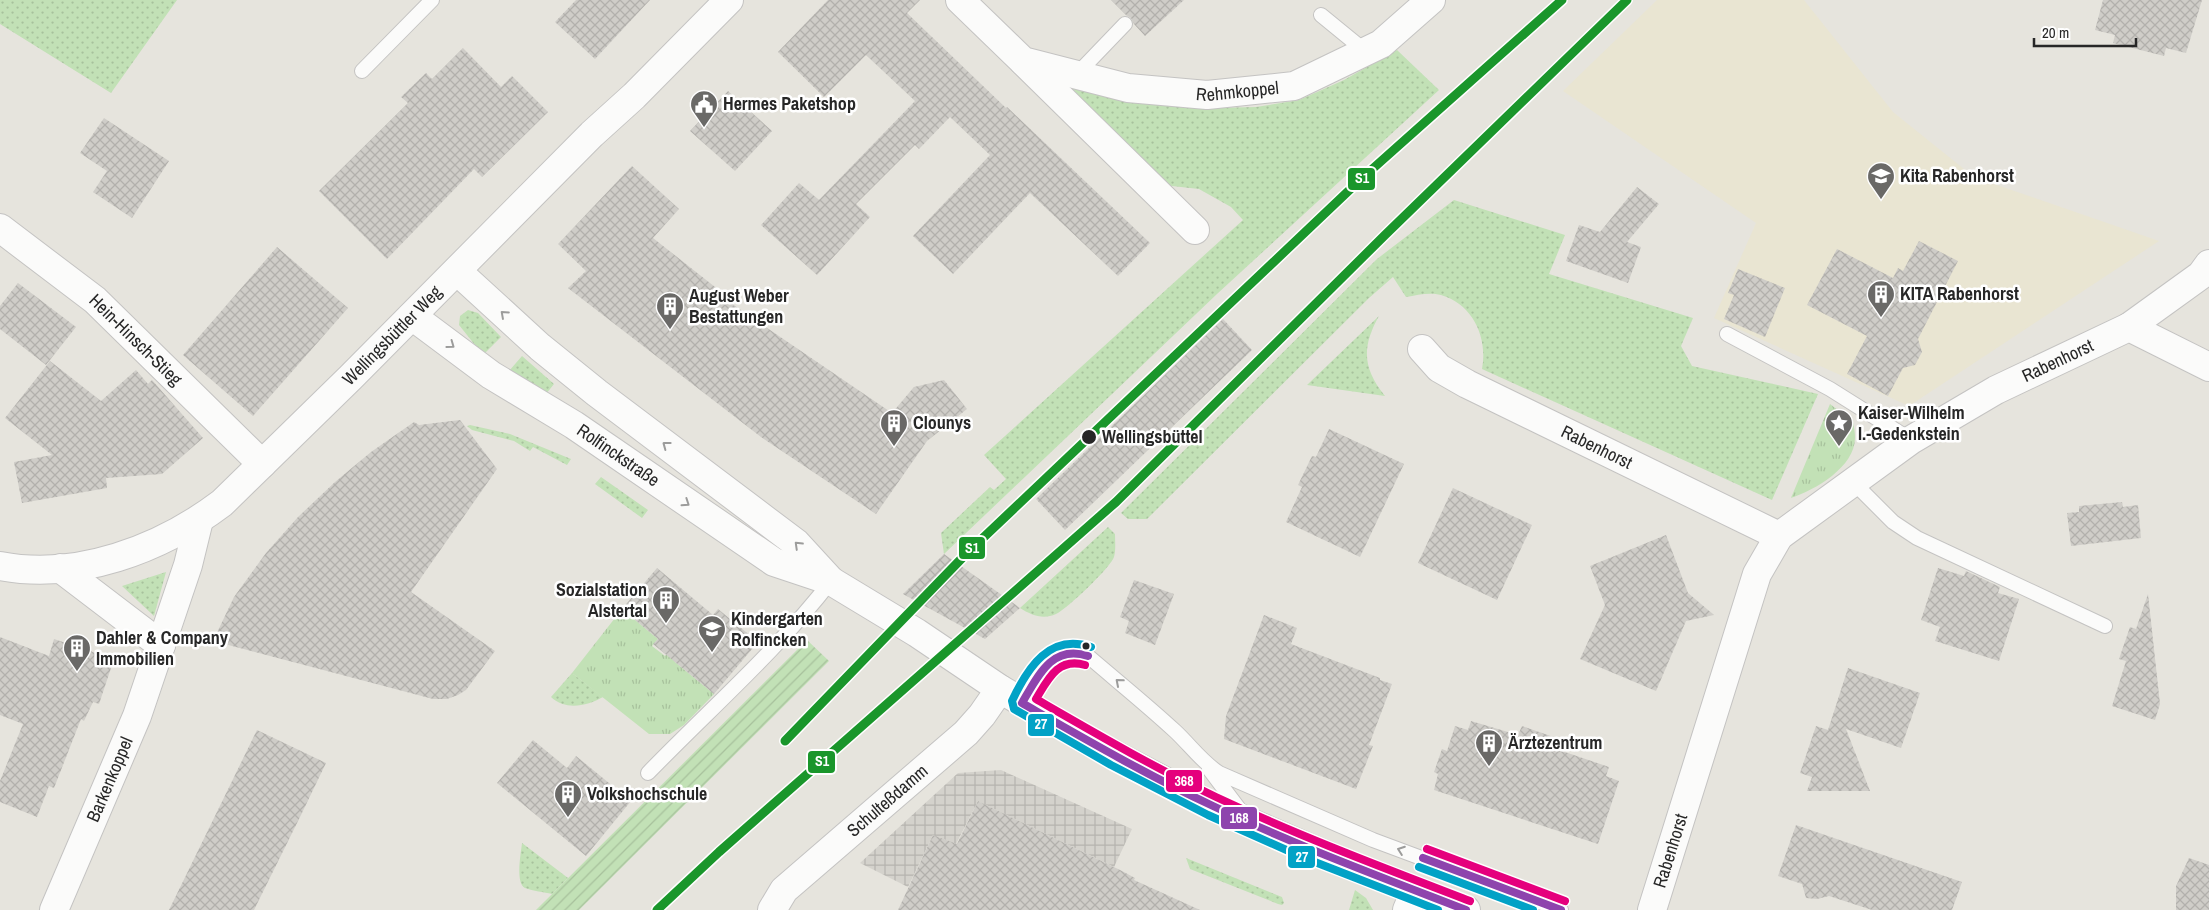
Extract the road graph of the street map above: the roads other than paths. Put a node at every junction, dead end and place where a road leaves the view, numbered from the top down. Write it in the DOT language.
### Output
graph roads {
  1 [pos="432,0"];
  2 [pos="729,0"];
  3 [pos="960,0"];
  4 [pos="1430,0"];
  5 [pos="1321,15"];
  6 [pos="1125,24"];
  7 [pos="1365,51"];
  8 [pos="1023,61"];
  9 [pos="362,71"];
  10 [pos="1076,75"];
  11 [pos="0,228"];
  12 [pos="1195,230"];
  13 [pos="2209,264"];
  14 [pos="456,271"];
  15 [pos="412,316"];
  16 [pos="2129,327"];
  17 [pos="1727,334"];
  18 [pos="1422,348"];
  19 [pos="2209,367"];
  20 [pos="1911,440"];
  21 [pos="262,464"];
  22 [pos="1853,482"];
  23 [pos="199,520"];
  24 [pos="1779,536"];
  25 [pos="0,566"];
  26 [pos="60,568"];
  27 [pos="831,581"];
  28 [pos="2105,626"];
  29 [pos="161,645"];
  30 [pos="1011,696"];
  31 [pos="1203,761"];
  32 [pos="648,773"];
  33 [pos="1254,825"];
  34 [pos="1411,900"];
  35 [pos="54,910"];
  36 [pos="772,910"];
  37 [pos="1466,910"];
  38 [pos="1561,910"];
  39 [pos="1652,910"];
  1 -- 9 [label="lane"];
  2 -- 14 [label="street, Wellingsbüttler Weg"];
  3 -- 8 [label="street, Rehmkoppel"];
  4 -- 7 [label="street, Rehmkoppel"];
  5 -- 7 [label="lane"];
  6 -- 10 [label="lane"];
  7 -- 10 [label="street, Rehmkoppel"];
  8 -- 10 [label="street, Rehmkoppel"];
  8 -- 12 [label="street, Rehmkoppel"];
  11 -- 21 [label="street, Hein-Hinsch-Stieg"];
  13 -- 16 [label="street, Rabenhorst"];
  14 -- 15 [label="street, Wellingsbüttler Weg"];
  27 -- 14 [label="street, Rolfinckstraße, one-way"];
  15 -- 21 [label="street, Wellingsbüttler Weg"];
  15 -- 27 [label="street, Rolfinckstraße, one-way"];
  16 -- 19 [label="street"];
  16 -- 20 [label="street, Rabenhorst"];
  17 -- 20 [label="lane"];
  18 -- 24 [label="street, Rabenhorst"];
  20 -- 22 [label="street, Rabenhorst"];
  21 -- 23 [label="street, Wellingsbüttler Weg"];
  22 -- 24 [label="street, Rabenhorst"];
  22 -- 28 [label="lane"];
  23 -- 26 [label="street, Wellingsbüttler Weg"];
  23 -- 29 [label="street, Barkenkoppel"];
  24 -- 39 [label="street, Rabenhorst"];
  25 -- 26 [label="street, Wellingsbüttler Weg"];
  26 -- 29 [label="street"];
  27 -- 30 [label="street, Rolfinckstraße"];
  27 -- 32 [label="lane"];
  29 -- 35 [label="street, Barkenkoppel"];
  31 -- 30 [label="lane, one-way"];
  30 -- 33 [label="street, Rolfinckstraße"];
  30 -- 36 [label="street, Schulteßdamm"];
  31 -- 33 [label="lane"];
  38 -- 31 [label="lane, one-way"];
  33 -- 34 [label="street, Rolfinckstraße"];
  34 -- 37 [label="street, Rolfinckstraße"];
}
